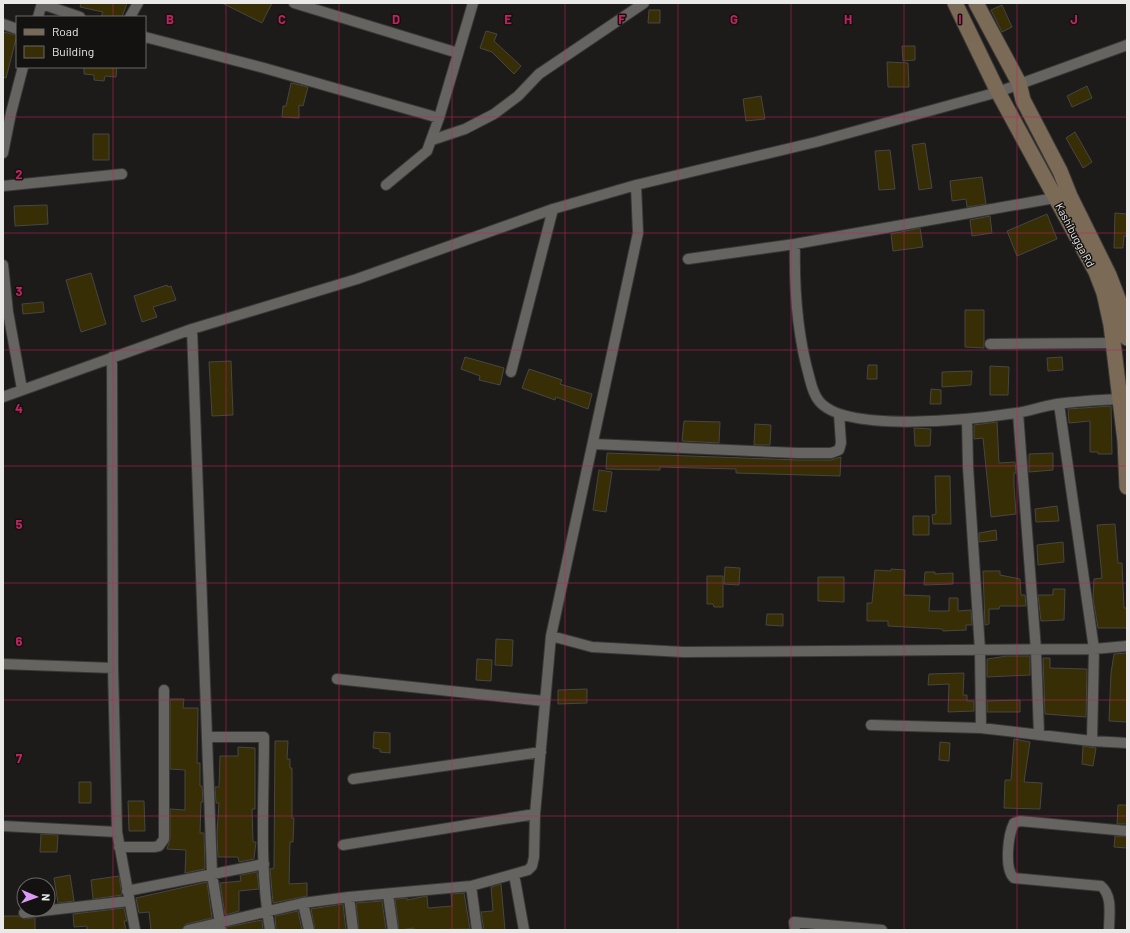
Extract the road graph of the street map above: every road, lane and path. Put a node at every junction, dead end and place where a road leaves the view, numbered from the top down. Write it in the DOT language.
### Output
graph roads {
  1 [pos="42,3"];
  2 [pos="138,3"];
  3 [pos="294,3"];
  4 [pos="473,3"];
  5 [pos="644,3"];
  6 [pos="955,3"];
  7 [pos="976,3"];
  8 [pos="38,16"];
  9 [pos="77,16"];
  10 [pos="131,16"];
  11 [pos="3,24"];
  12 [pos="16,29"];
  13 [pos="146,38"];
  14 [pos="1127,45"];
  15 [pos="458,53"];
  16 [pos="23,68"];
  17 [pos="1020,83"];
  18 [pos="998,92"];
  19 [pos="7,111"];
  20 [pos="439,118"];
  21 [pos="432,140"];
  22 [pos="3,153"];
  23 [pos="122,174"];
  24 [pos="636,184"];
  25 [pos="386,185"];
  26 [pos="3,186"];
  27 [pos="1063,197"];
  28 [pos="554,209"];
  29 [pos="795,244"];
  30 [pos="688,259"];
  31 [pos="3,265"];
  32 [pos="192,329"];
  33 [pos="1120,340"];
  34 [pos="990,344"];
  35 [pos="112,357"];
  36 [pos="511,372"];
  37 [pos="22,389"];
  38 [pos="3,397"];
  39 [pos="1121,399"];
  40 [pos="1059,404"];
  41 [pos="1018,413"];
  42 [pos="838,414"];
  43 [pos="966,419"];
  44 [pos="593,444"];
  45 [pos="1127,488"];
  46 [pos="551,636"];
  47 [pos="1127,646"];
  48 [pos="1094,649"];
  49 [pos="980,650"];
  50 [pos="1036,650"];
  51 [pos="3,664"];
  52 [pos="113,668"];
  53 [pos="337,679"];
  54 [pos="164,690"];
  55 [pos="544,701"];
  56 [pos="871,725"];
  57 [pos="981,728"];
  58 [pos="1039,735"];
  59 [pos="208,737"];
  60 [pos="1092,741"];
  61 [pos="1127,743"];
  62 [pos="541,752"];
  63 [pos="354,779"];
  64 [pos="535,814"];
  65 [pos="3,826"];
  66 [pos="1127,830"];
  67 [pos="117,832"];
  68 [pos="343,845"];
  69 [pos="119,847"];
  70 [pos="264,864"];
  71 [pos="212,874"];
  72 [pos="514,874"];
  73 [pos="471,886"];
  74 [pos="388,894"];
  75 [pos="128,896"];
  76 [pos="349,897"];
  77 [pos="304,903"];
  78 [pos="56,908"];
  79 [pos="267,912"];
  80 [pos="220,926"];
  81 [pos="135,930"];
  82 [pos="188,930"];
  83 [pos="270,930"];
  84 [pos="309,930"];
  85 [pos="353,930"];
  86 [pos="393,930"];
  87 [pos="477,930"];
  88 [pos="524,930"];
  89 [pos="795,930"];
  90 [pos="882,930"];
  91 [pos="1109,930"];
  1 -- 8 [label="street"];
  1 -- 9 [label="street"];
  2 -- 10 [label="street"];
  3 -- 15 [label="street"];
  4 -- 15 [label="street"];
  5 -- 21 [label="street"];
  6 -- 18 [label="main road, Kashibugga Rd"];
  7 -- 17 [label="main road, Kashibugga Rd"];
  11 -- 12 [label="street"];
  13 -- 20 [label="street"];
  14 -- 17 [label="street"];
  15 -- 20 [label="street"];
  16 -- 19 [label="street"];
  17 -- 18 [label="street"];
  17 -- 27 [label="main road, Kashibugga Rd"];
  18 -- 24 [label="street"];
  18 -- 27 [label="main road, Kashibugga Rd"];
  19 -- 22 [label="street"];
  20 -- 21 [label="street"];
  21 -- 25 [label="street"];
  23 -- 26 [label="street"];
  24 -- 28 [label="street"];
  24 -- 44 [label="street"];
  27 -- 29 [label="street"];
  27 -- 33 [label="main road, Kashibugga Rd"];
  28 -- 32 [label="street"];
  28 -- 36 [label="street"];
  29 -- 30 [label="street"];
  29 -- 42 [label="street"];
  31 -- 37 [label="street"];
  32 -- 35 [label="street"];
  32 -- 59 [label="street"];
  33 -- 34 [label="street"];
  33 -- 39 [label="main road, Kashibugga Rd"];
  35 -- 37 [label="street"];
  35 -- 52 [label="street"];
  37 -- 38 [label="street"];
  39 -- 40 [label="street"];
  39 -- 45 [label="main road, Kashibugga Rd"];
  40 -- 41 [label="street"];
  40 -- 48 [label="street"];
  41 -- 43 [label="street"];
  41 -- 50 [label="street"];
  42 -- 43 [label="street"];
  42 -- 44 [label="street"];
  43 -- 49 [label="street"];
  44 -- 46 [label="street"];
  46 -- 49 [label="street"];
  46 -- 55 [label="street"];
  47 -- 48 [label="street"];
  48 -- 50 [label="street"];
  48 -- 60 [label="street"];
  49 -- 50 [label="street"];
  49 -- 57 [label="street"];
  50 -- 58 [label="street"];
  51 -- 52 [label="street"];
  52 -- 67 [label="street"];
  53 -- 55 [label="street"];
  54 -- 69 [label="street"];
  55 -- 62 [label="street"];
  56 -- 57 [label="street"];
  57 -- 58 [label="street"];
  58 -- 60 [label="street"];
  59 -- 70 [label="street"];
  59 -- 71 [label="street"];
  60 -- 61 [label="street"];
  62 -- 63 [label="street"];
  62 -- 64 [label="street"];
  64 -- 68 [label="street"];
  64 -- 72 [label="street"];
  65 -- 67 [label="street"];
  66 -- 91 [label="street"];
  67 -- 69 [label="street"];
  69 -- 75 [label="street"];
  70 -- 71 [label="street"];
  70 -- 79 [label="street"];
  71 -- 75 [label="street"];
  71 -- 80 [label="street"];
  72 -- 73 [label="street"];
  72 -- 88 [label="street"];
  73 -- 74 [label="street"];
  73 -- 87 [label="street"];
  74 -- 76 [label="street"];
  74 -- 86 [label="street"];
  75 -- 78 [label="street"];
  75 -- 81 [label="street"];
  76 -- 77 [label="street"];
  76 -- 85 [label="street"];
  77 -- 79 [label="street"];
  77 -- 84 [label="street"];
  79 -- 80 [label="street"];
  79 -- 83 [label="street"];
  80 -- 82 [label="street"];
  89 -- 90 [label="street"];
}
